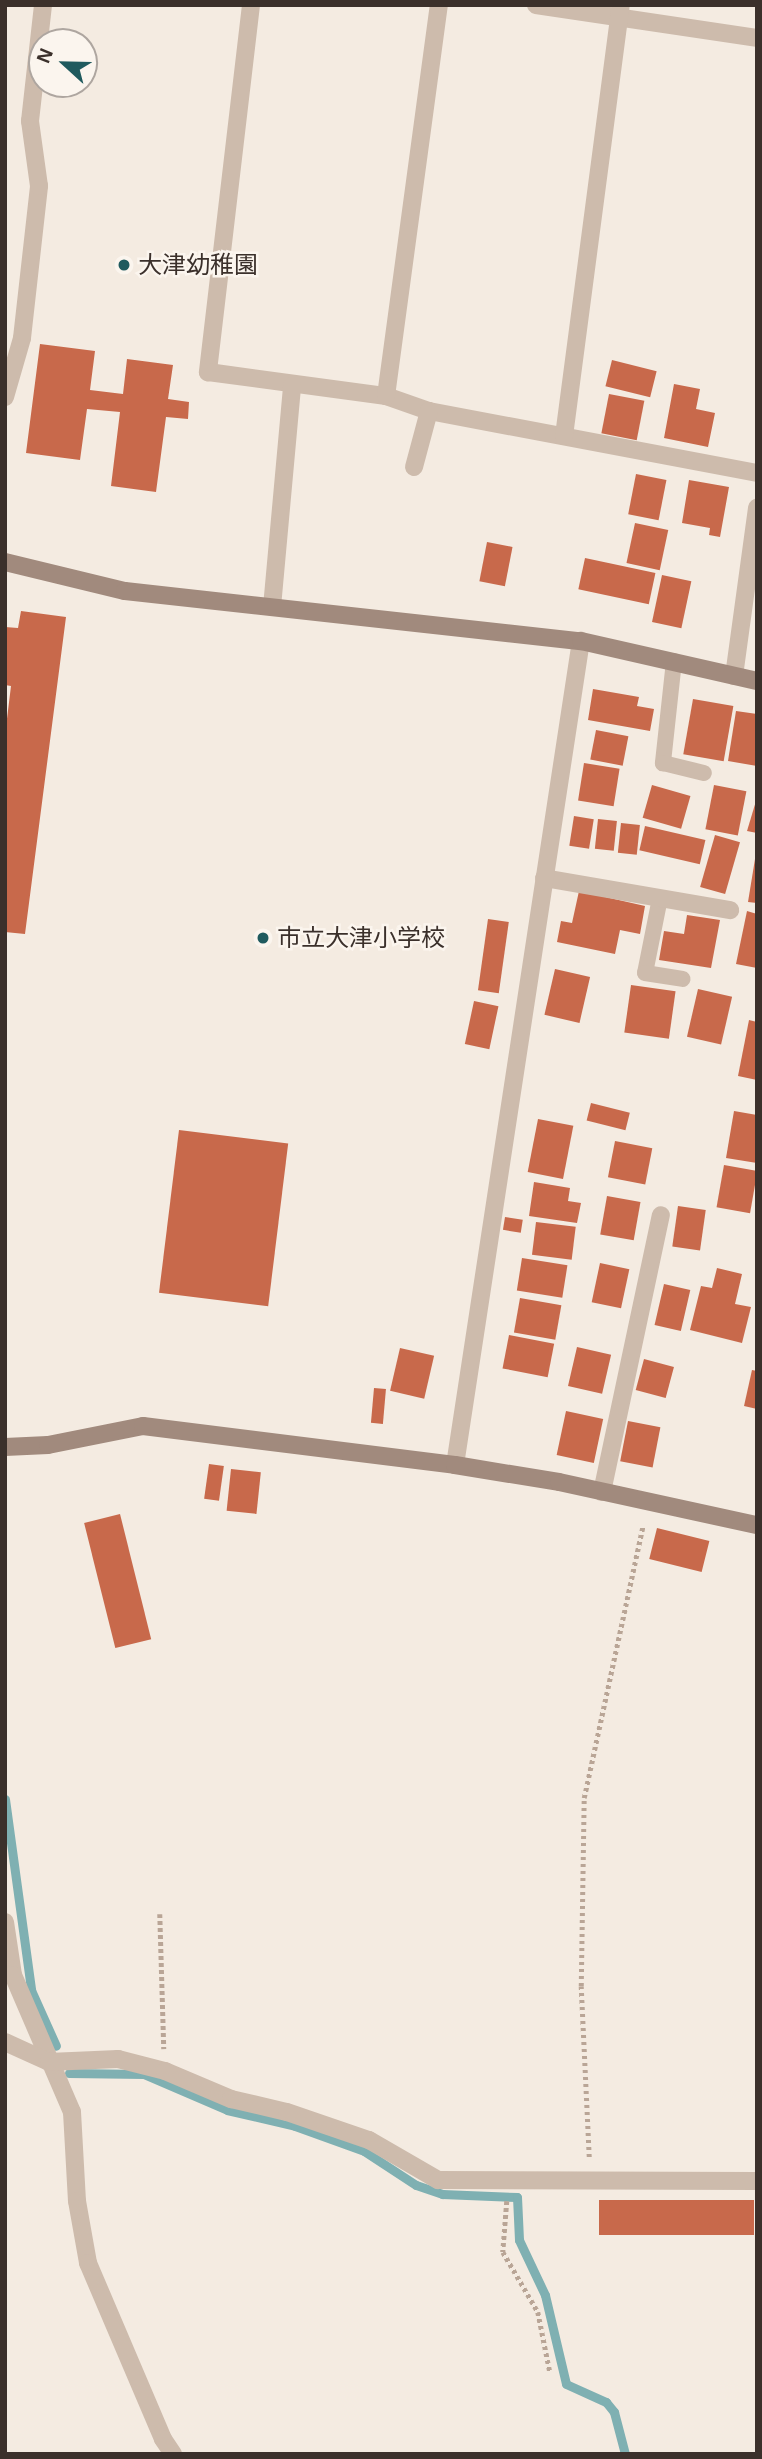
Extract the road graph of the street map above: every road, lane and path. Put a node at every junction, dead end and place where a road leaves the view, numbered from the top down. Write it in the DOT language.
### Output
graph roads {
  1 [pos="43,5"];
  2 [pos="251,5"];
  3 [pos="439,5"];
  4 [pos="536,5"];
  5 [pos="620,11"];
  6 [pos="757,38"];
  7 [pos="292,386"];
  8 [pos="386,396"];
  9 [pos="5,397"];
  10 [pos="429,411"];
  11 [pos="564,436"];
  12 [pos="414,467"];
  13 [pos="757,473"];
  14 [pos="757,508"];
  15 [pos="5,562"];
  16 [pos="272,607"];
  17 [pos="580,641"];
  18 [pos="674,661"];
  19 [pos="733,676"];
  20 [pos="757,681"];
  21 [pos="704,773"];
  22 [pos="544,878"];
  23 [pos="660,898"];
  24 [pos="730,910"];
  25 [pos="683,979"];
  26 [pos="662,1215"];
  27 [pos="5,1447"];
  28 [pos="455,1465"];
  29 [pos="601,1492"];
  30 [pos="648,1503"];
  31 [pos="757,1525"];
  32 [pos="160,1914"];
  33 [pos="5,1923"];
  34 [pos="5,2042"];
  35 [pos="49,2062"];
  36 [pos="164,2071"];
  37 [pos="757,2181"];
  38 [pos="590,2183"];
  39 [pos="507,2204"];
  40 [pos="550,2372"];
  41 [pos="173,2454"];
  1 -- 9 [label="street"];
  2 -- 7 [label="street"];
  3 -- 8 [label="street"];
  4 -- 5 [label="street"];
  5 -- 6 [label="street"];
  5 -- 11 [label="street"];
  7 -- 8 [label="street"];
  7 -- 16 [label="street"];
  8 -- 10 [label="street"];
  10 -- 11 [label="street"];
  10 -- 12 [label="street"];
  11 -- 13 [label="street"];
  14 -- 19 [label="street"];
  15 -- 16 [label="street"];
  16 -- 17 [label="street"];
  17 -- 18 [label="street"];
  17 -- 22 [label="street"];
  18 -- 19 [label="street"];
  18 -- 21 [label="lane"];
  19 -- 20 [label="street"];
  22 -- 23 [label="street"];
  22 -- 28 [label="street"];
  23 -- 24 [label="street"];
  23 -- 25 [label="lane"];
  26 -- 29 [label="street"];
  27 -- 28 [label="street"];
  28 -- 29 [label="street"];
  29 -- 30 [label="street"];
  30 -- 31 [label="street"];
  30 -- 38 [label="path"];
  32 -- 36 [label="path"];
  33 -- 35 [label="street"];
  34 -- 35 [label="street"];
  35 -- 36 [label="street"];
  35 -- 41 [label="street"];
  36 -- 38 [label="street"];
  37 -- 38 [label="street"];
  39 -- 40 [label="path"];
}
